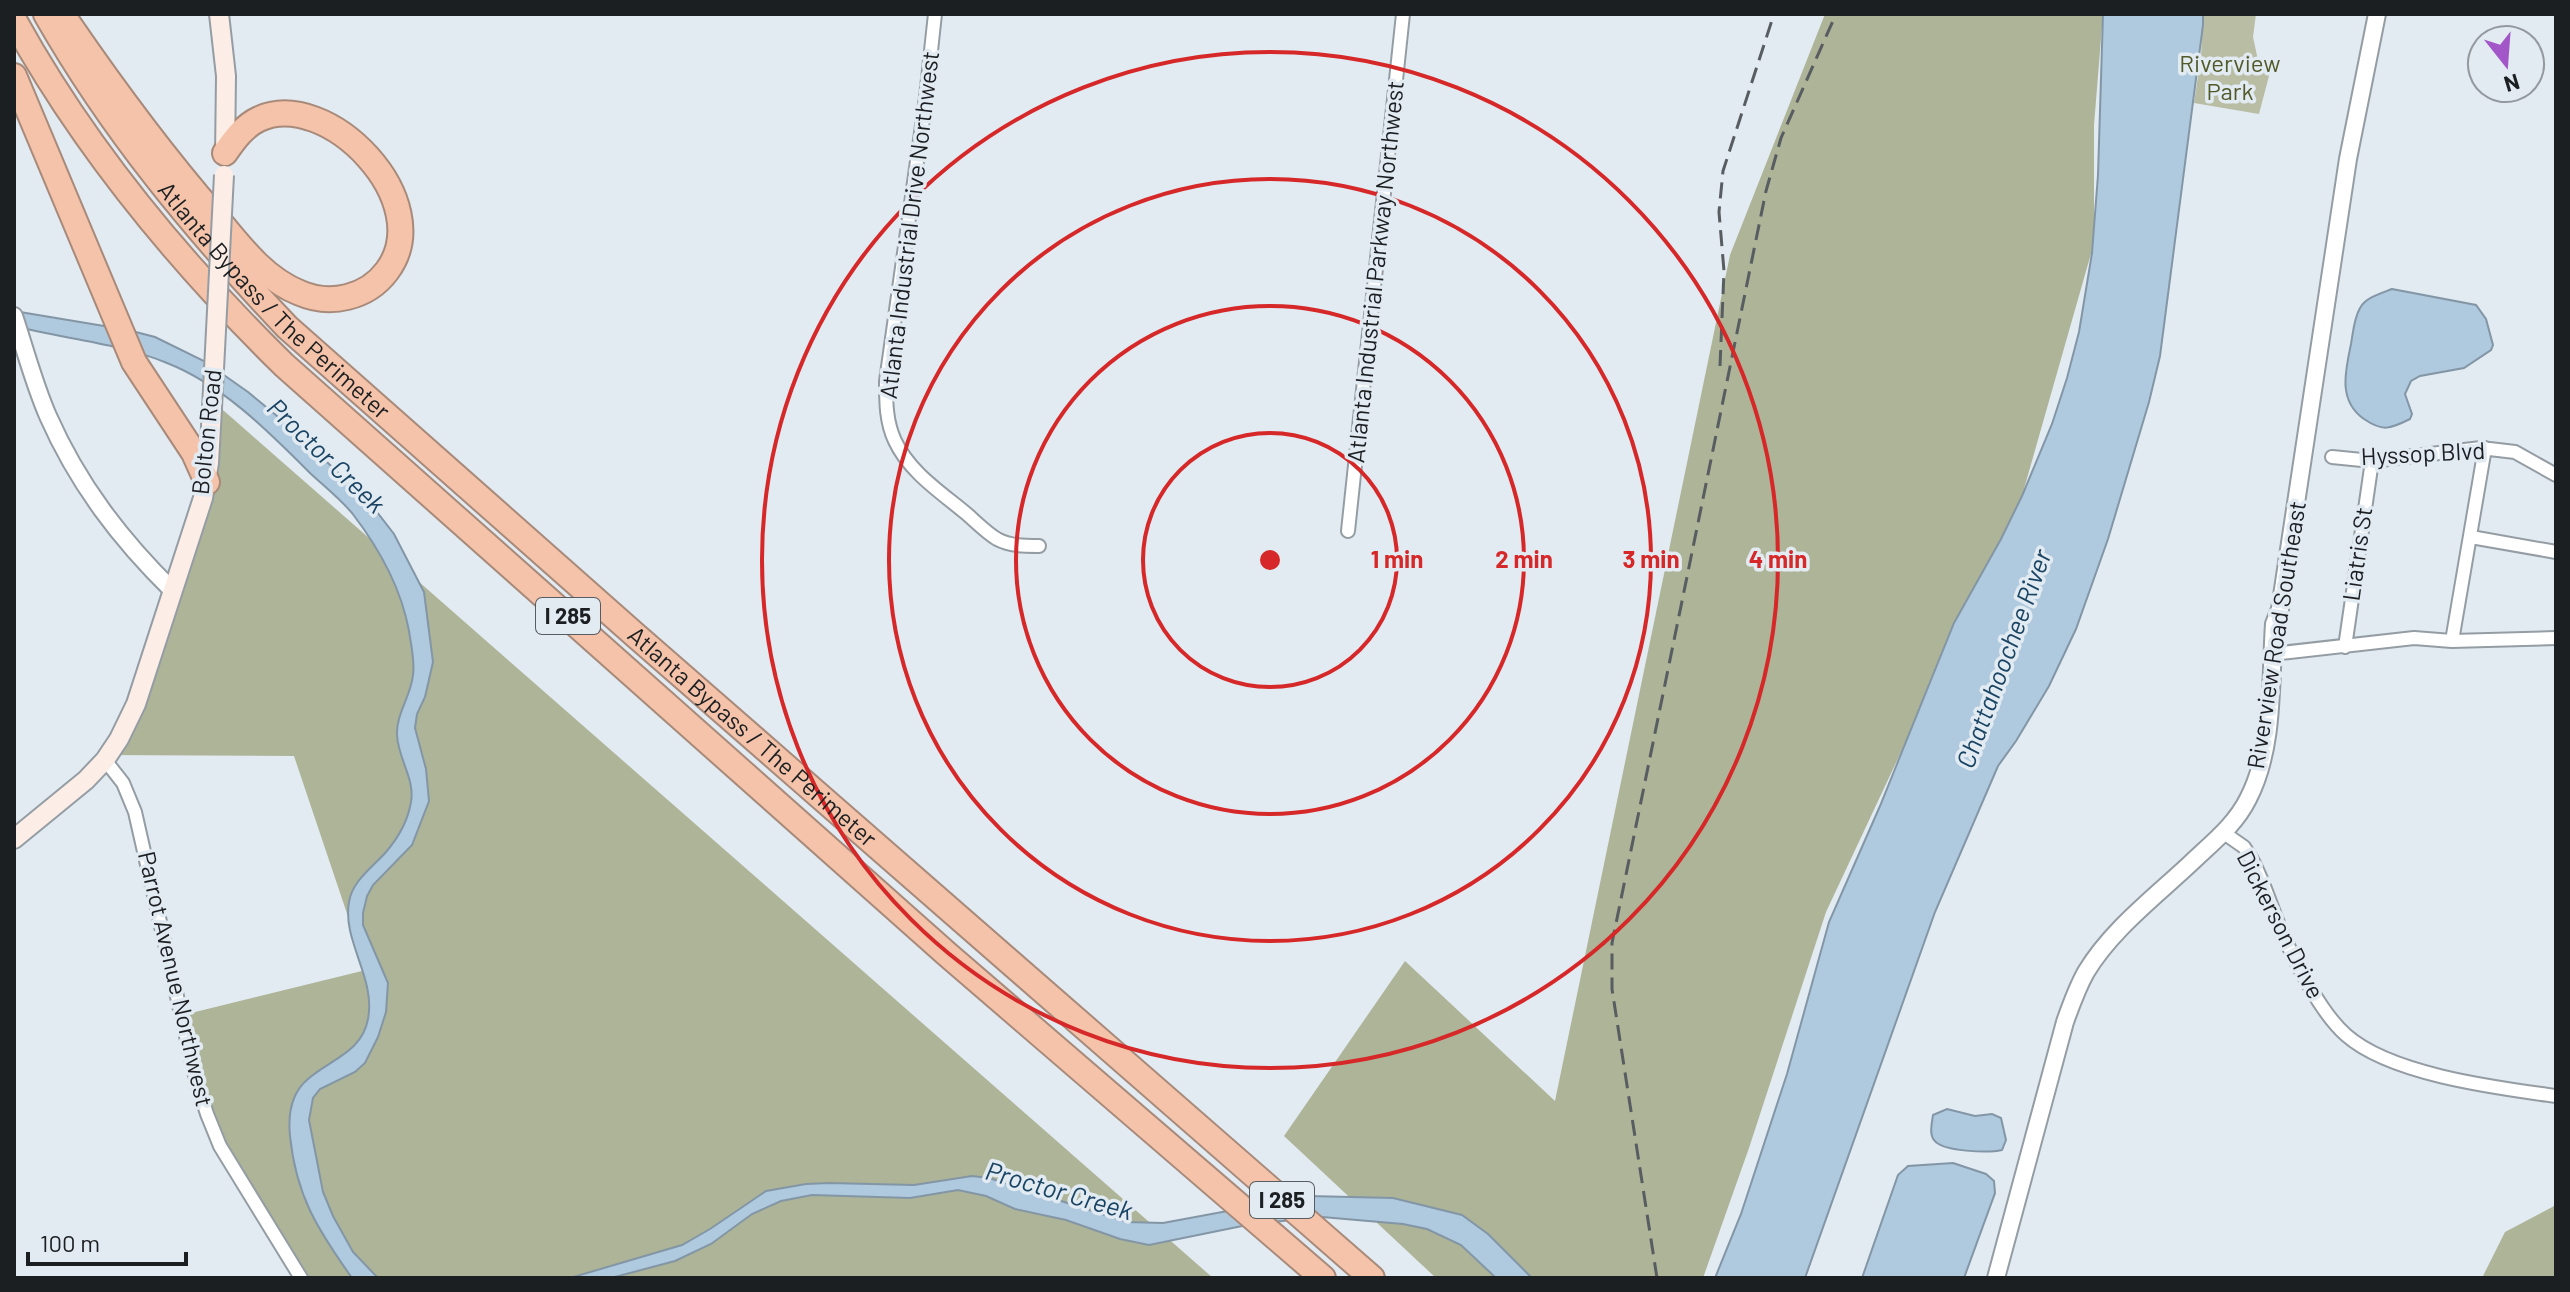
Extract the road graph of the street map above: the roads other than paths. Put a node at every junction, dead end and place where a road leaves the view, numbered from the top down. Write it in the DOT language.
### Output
graph roads {
  1 [pos="46,14"];
  2 [pos="61,14"];
  3 [pos="219,14"];
  4 [pos="935,14"];
  5 [pos="1403,14"];
  6 [pos="2377,14"];
  7 [pos="14,20"];
  8 [pos="14,76"];
  9 [pos="224,164"];
  10 [pos="14,316"];
  11 [pos="2485,448"];
  12 [pos="2332,457"];
  13 [pos="2372,461"];
  14 [pos="2556,475"];
  15 [pos="207,482"];
  16 [pos="1348,531"];
  17 [pos="2471,537"];
  18 [pos="1039,546"];
  19 [pos="2556,552"];
  20 [pos="173,591"];
  21 [pos="2556,638"];
  22 [pos="2452,641"];
  23 [pos="2345,647"];
  24 [pos="2272,654"];
  25 [pos="105,760"];
  26 [pos="2224,833"];
  27 [pos="14,839"];
  28 [pos="2556,1096"];
  29 [pos="1315,1271"];
  30 [pos="301,1278"];
  31 [pos="1372,1278"];
  32 [pos="1996,1278"];
  1 -- 31 [label="highway, Atlanta Bypass / The Perimeter / I 285"];
  2 -- 9 [label="highway"];
  3 -- 9 [label="main road, Bolton Road"];
  4 -- 18 [label="street, Atlanta Industrial Drive Northwest"];
  5 -- 16 [label="street, Atlanta Industrial Parkway Northwest"];
  6 -- 24 [label="street, Riverview Road Southeast"];
  7 -- 29 [label="highway, Atlanta Bypass / The Perimeter / I 285"];
  8 -- 15 [label="highway"];
  9 -- 15 [label="main road, Bolton Road, bridge"];
  10 -- 20 [label="street"];
  11 -- 13 [label="street, Hyssop Blvd"];
  11 -- 14 [label="street, Hyssop Blvd"];
  11 -- 17 [label="street"];
  12 -- 13 [label="street, Hyssop Blvd"];
  13 -- 23 [label="street, Liatris St"];
  15 -- 20 [label="main road, Bolton Road"];
  17 -- 19 [label="street"];
  17 -- 22 [label="street"];
  20 -- 25 [label="main road, Bolton Road"];
  21 -- 22 [label="street"];
  22 -- 23 [label="street"];
  23 -- 24 [label="street"];
  24 -- 26 [label="street, Riverview Road Southeast"];
  25 -- 27 [label="main road, Bolton Road"];
  25 -- 30 [label="street, Parrot Avenue Northwest"];
  26 -- 28 [label="street, Dickerson Drive"];
  26 -- 32 [label="street, Riverview Road Southeast"];
}
